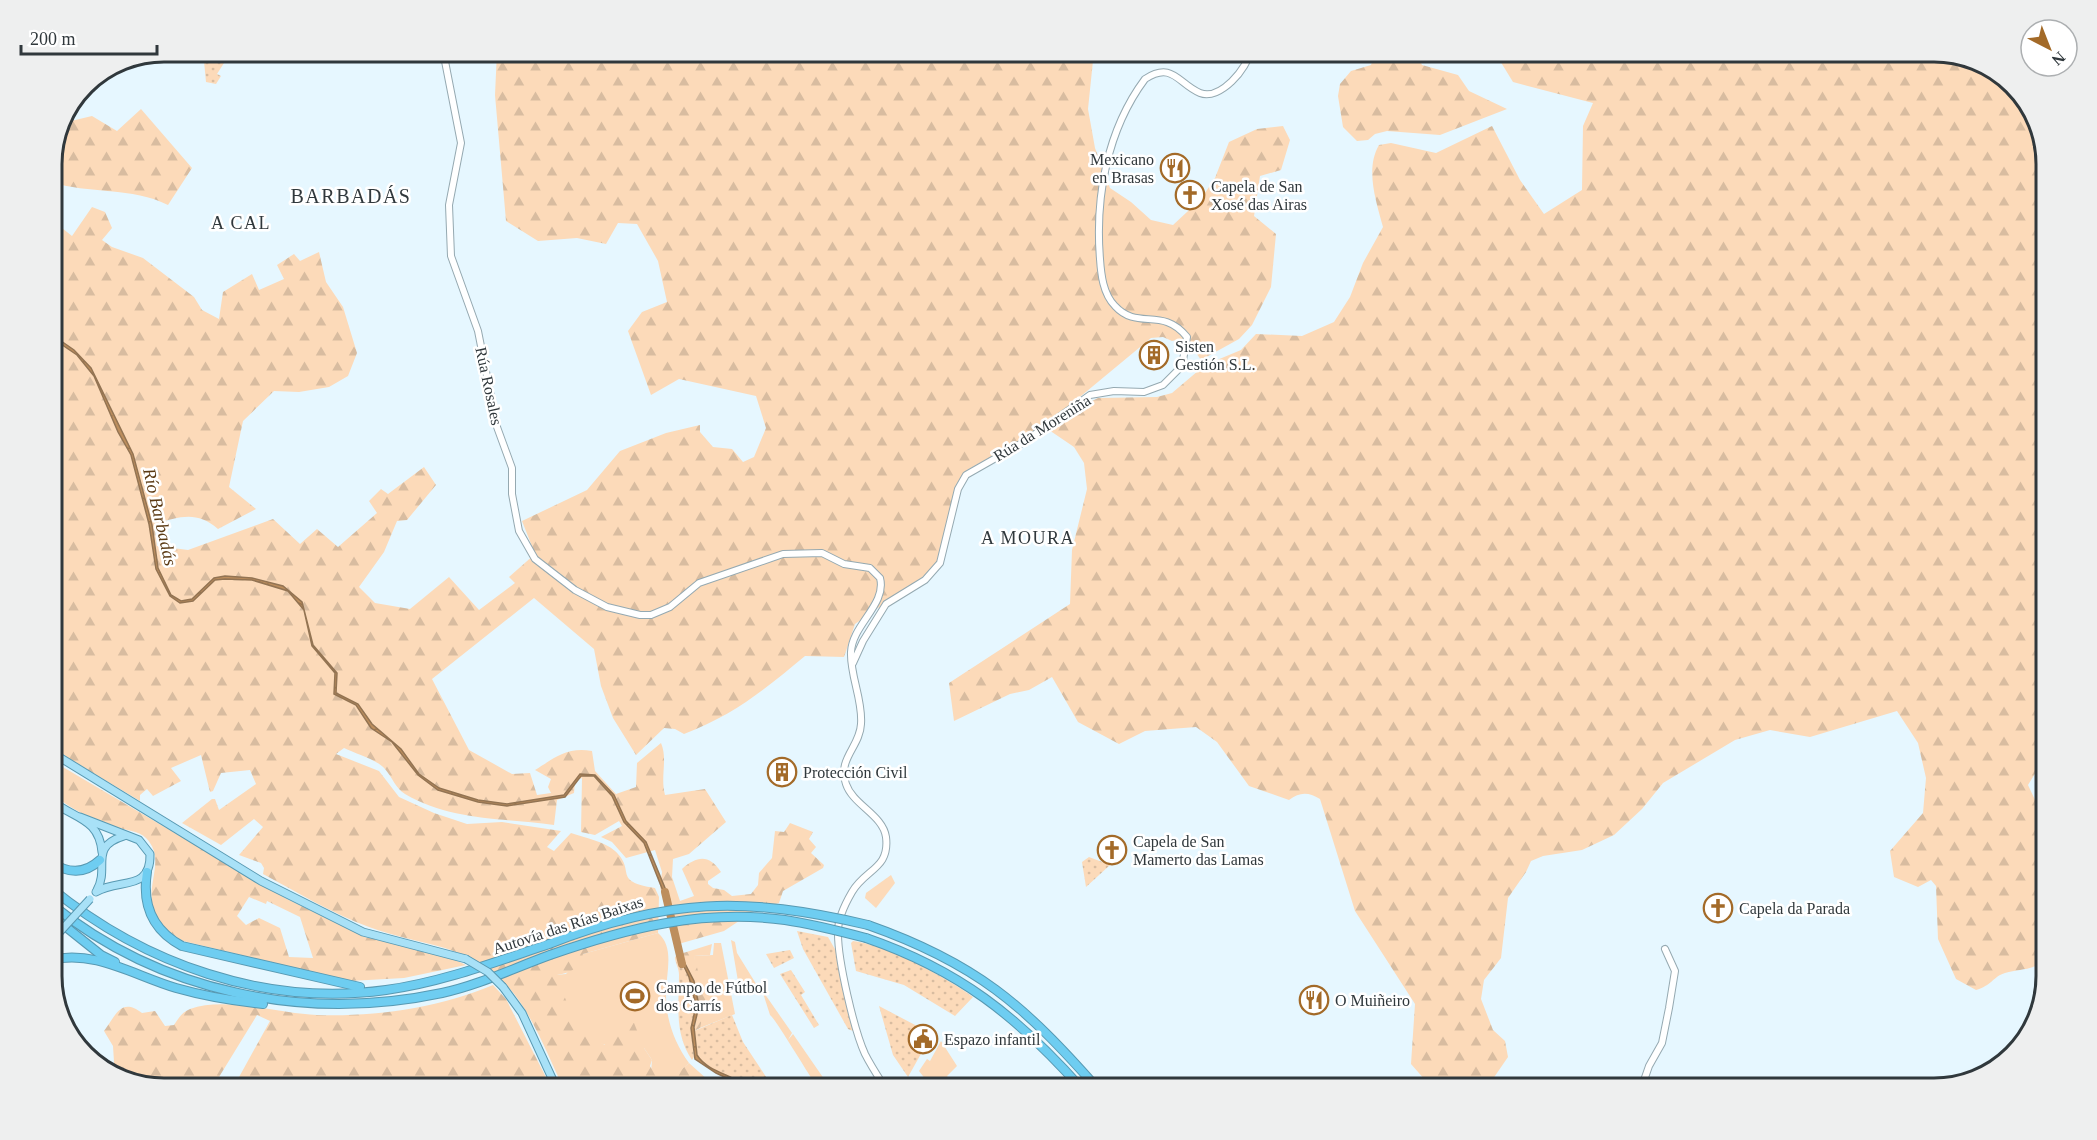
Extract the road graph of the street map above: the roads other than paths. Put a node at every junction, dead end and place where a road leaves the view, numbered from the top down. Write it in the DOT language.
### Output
graph roads {
  1 [pos="445,62"];
  2 [pos="1246,62"];
  3 [pos="852,667"];
  4 [pos="62,759"];
  5 [pos="62,806"];
  6 [pos="80,817"];
  7 [pos="124,836"];
  8 [pos="102,852"];
  9 [pos="100,861"];
  10 [pos="62,866"];
  11 [pos="147,872"];
  12 [pos="96,892"];
  13 [pos="62,896"];
  14 [pos="62,912"];
  15 [pos="62,924"];
  16 [pos="62,929"];
  17 [pos="1665,949"];
  18 [pos="62,959"];
  19 [pos="149,980"];
  20 [pos="386,990"];
  21 [pos="442,992"];
  22 [pos="552,1078"];
  23 [pos="880,1078"];
  24 [pos="1072,1078"];
  25 [pos="1088,1078"];
  26 [pos="1645,1078"];
  1 -- 3 [label="street, Rúa Rosales"];
  2 -- 3 [label="street, Rúa da Moreniña"];
  3 -- 23 [label="street"];
  4 -- 22 [label="main road, bridge"];
  5 -- 6 [label="main road"];
  6 -- 7 [label="main road"];
  6 -- 8 [label="main road"];
  7 -- 8 [label="main road"];
  7 -- 11 [label="main road"];
  8 -- 9 [label="main road"];
  9 -- 10 [label="highway"];
  9 -- 12 [label="main road"];
  11 -- 12 [label="main road"];
  11 -- 20 [label="highway"];
  12 -- 16 [label="main road, bridge"];
  13 -- 20 [label="highway, Autovía das Rías Baixas"];
  14 -- 21 [label="highway, Autovía das Rías Baixas"];
  15 -- 19 [label="highway"];
  17 -- 26 [label="street"];
  18 -- 19 [label="highway"];
  19 -- 21 [label="highway"];
  20 -- 25 [label="highway, Autovía das Rías Baixas, bridge"];
  21 -- 24 [label="highway, Autovía das Rías Baixas, bridge"];
}
